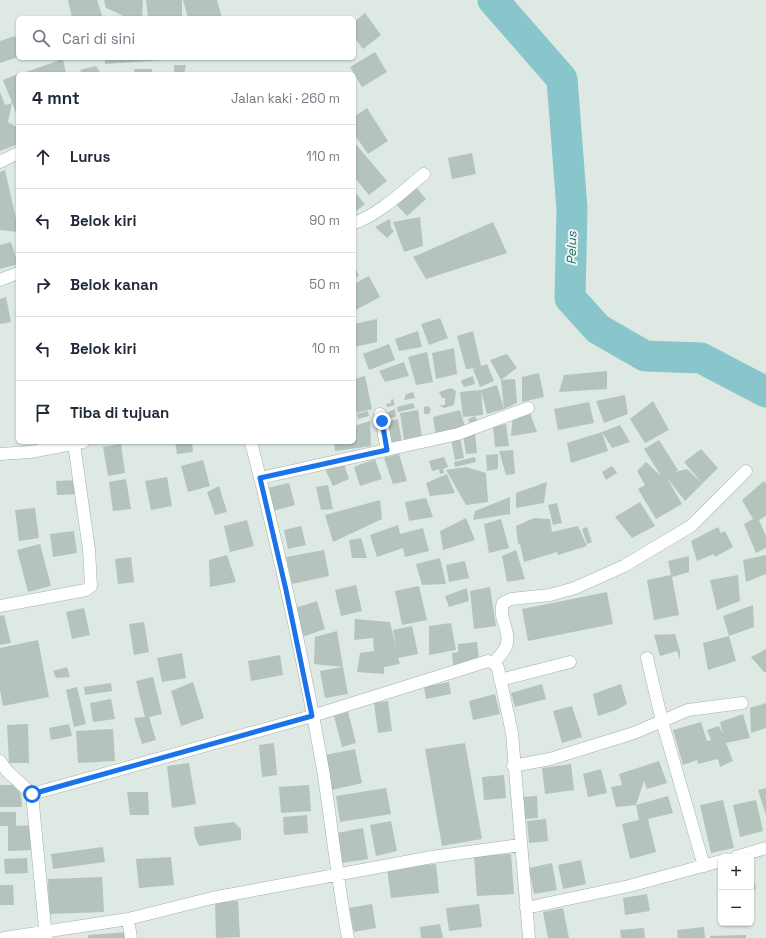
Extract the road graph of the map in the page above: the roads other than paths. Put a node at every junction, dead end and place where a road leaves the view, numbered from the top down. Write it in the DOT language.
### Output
graph roads {
  1 [pos="16,154"];
  2 [pos="0,162"];
  3 [pos="424,174"];
  4 [pos="356,222"];
  5 [pos="16,273"];
  6 [pos="0,280"];
  7 [pos="528,408"];
  8 [pos="380,414"];
  9 [pos="74,444"];
  10 [pos="79,444"];
  11 [pos="252,444"];
  12 [pos="387,450"];
  13 [pos="0,454"];
  14 [pos="746,471"];
  15 [pos="260,478"];
  16 [pos="0,606"];
  17 [pos="647,658"];
  18 [pos="570,662"];
  19 [pos="494,663"];
  20 [pos="500,680"];
  21 [pos="742,703"];
  22 [pos="312,716"];
  23 [pos="662,721"];
  24 [pos="0,762"];
  25 [pos="513,766"];
  26 [pos="32,794"];
  27 [pos="520,846"];
  28 [pos="766,848"];
  29 [pos="746,854"];
  30 [pos="718,862"];
  31 [pos="704,866"];
  32 [pos="337,875"];
  33 [pos="526,908"];
  34 [pos="128,919"];
  35 [pos="46,935"];
  36 [pos="4,938"];
  37 [pos="131,938"];
  38 [pos="348,938"];
  39 [pos="529,938"];
  1 -- 2 [label="street"];
  3 -- 4 [label="street"];
  5 -- 6 [label="street"];
  7 -- 12 [label="street"];
  8 -- 12 [label="street"];
  9 -- 13 [label="street"];
  10 -- 16 [label="street"];
  11 -- 15 [label="street"];
  12 -- 15 [label="street"];
  14 -- 19 [label="street"];
  15 -- 22 [label="street"];
  17 -- 23 [label="street"];
  18 -- 20 [label="street"];
  19 -- 20 [label="street"];
  19 -- 22 [label="street"];
  20 -- 25 [label="street"];
  21 -- 23 [label="street"];
  22 -- 26 [label="street"];
  22 -- 32 [label="street"];
  23 -- 25 [label="street"];
  23 -- 31 [label="street"];
  24 -- 26 [label="street"];
  25 -- 27 [label="street"];
  26 -- 35 [label="street"];
  27 -- 32 [label="street"];
  27 -- 33 [label="street"];
  28 -- 29 [label="street"];
  30 -- 31 [label="street"];
  31 -- 33 [label="street"];
  32 -- 34 [label="street"];
  32 -- 38 [label="street"];
  33 -- 39 [label="street"];
  34 -- 35 [label="street"];
  34 -- 37 [label="street"];
  35 -- 36 [label="street"];
}
